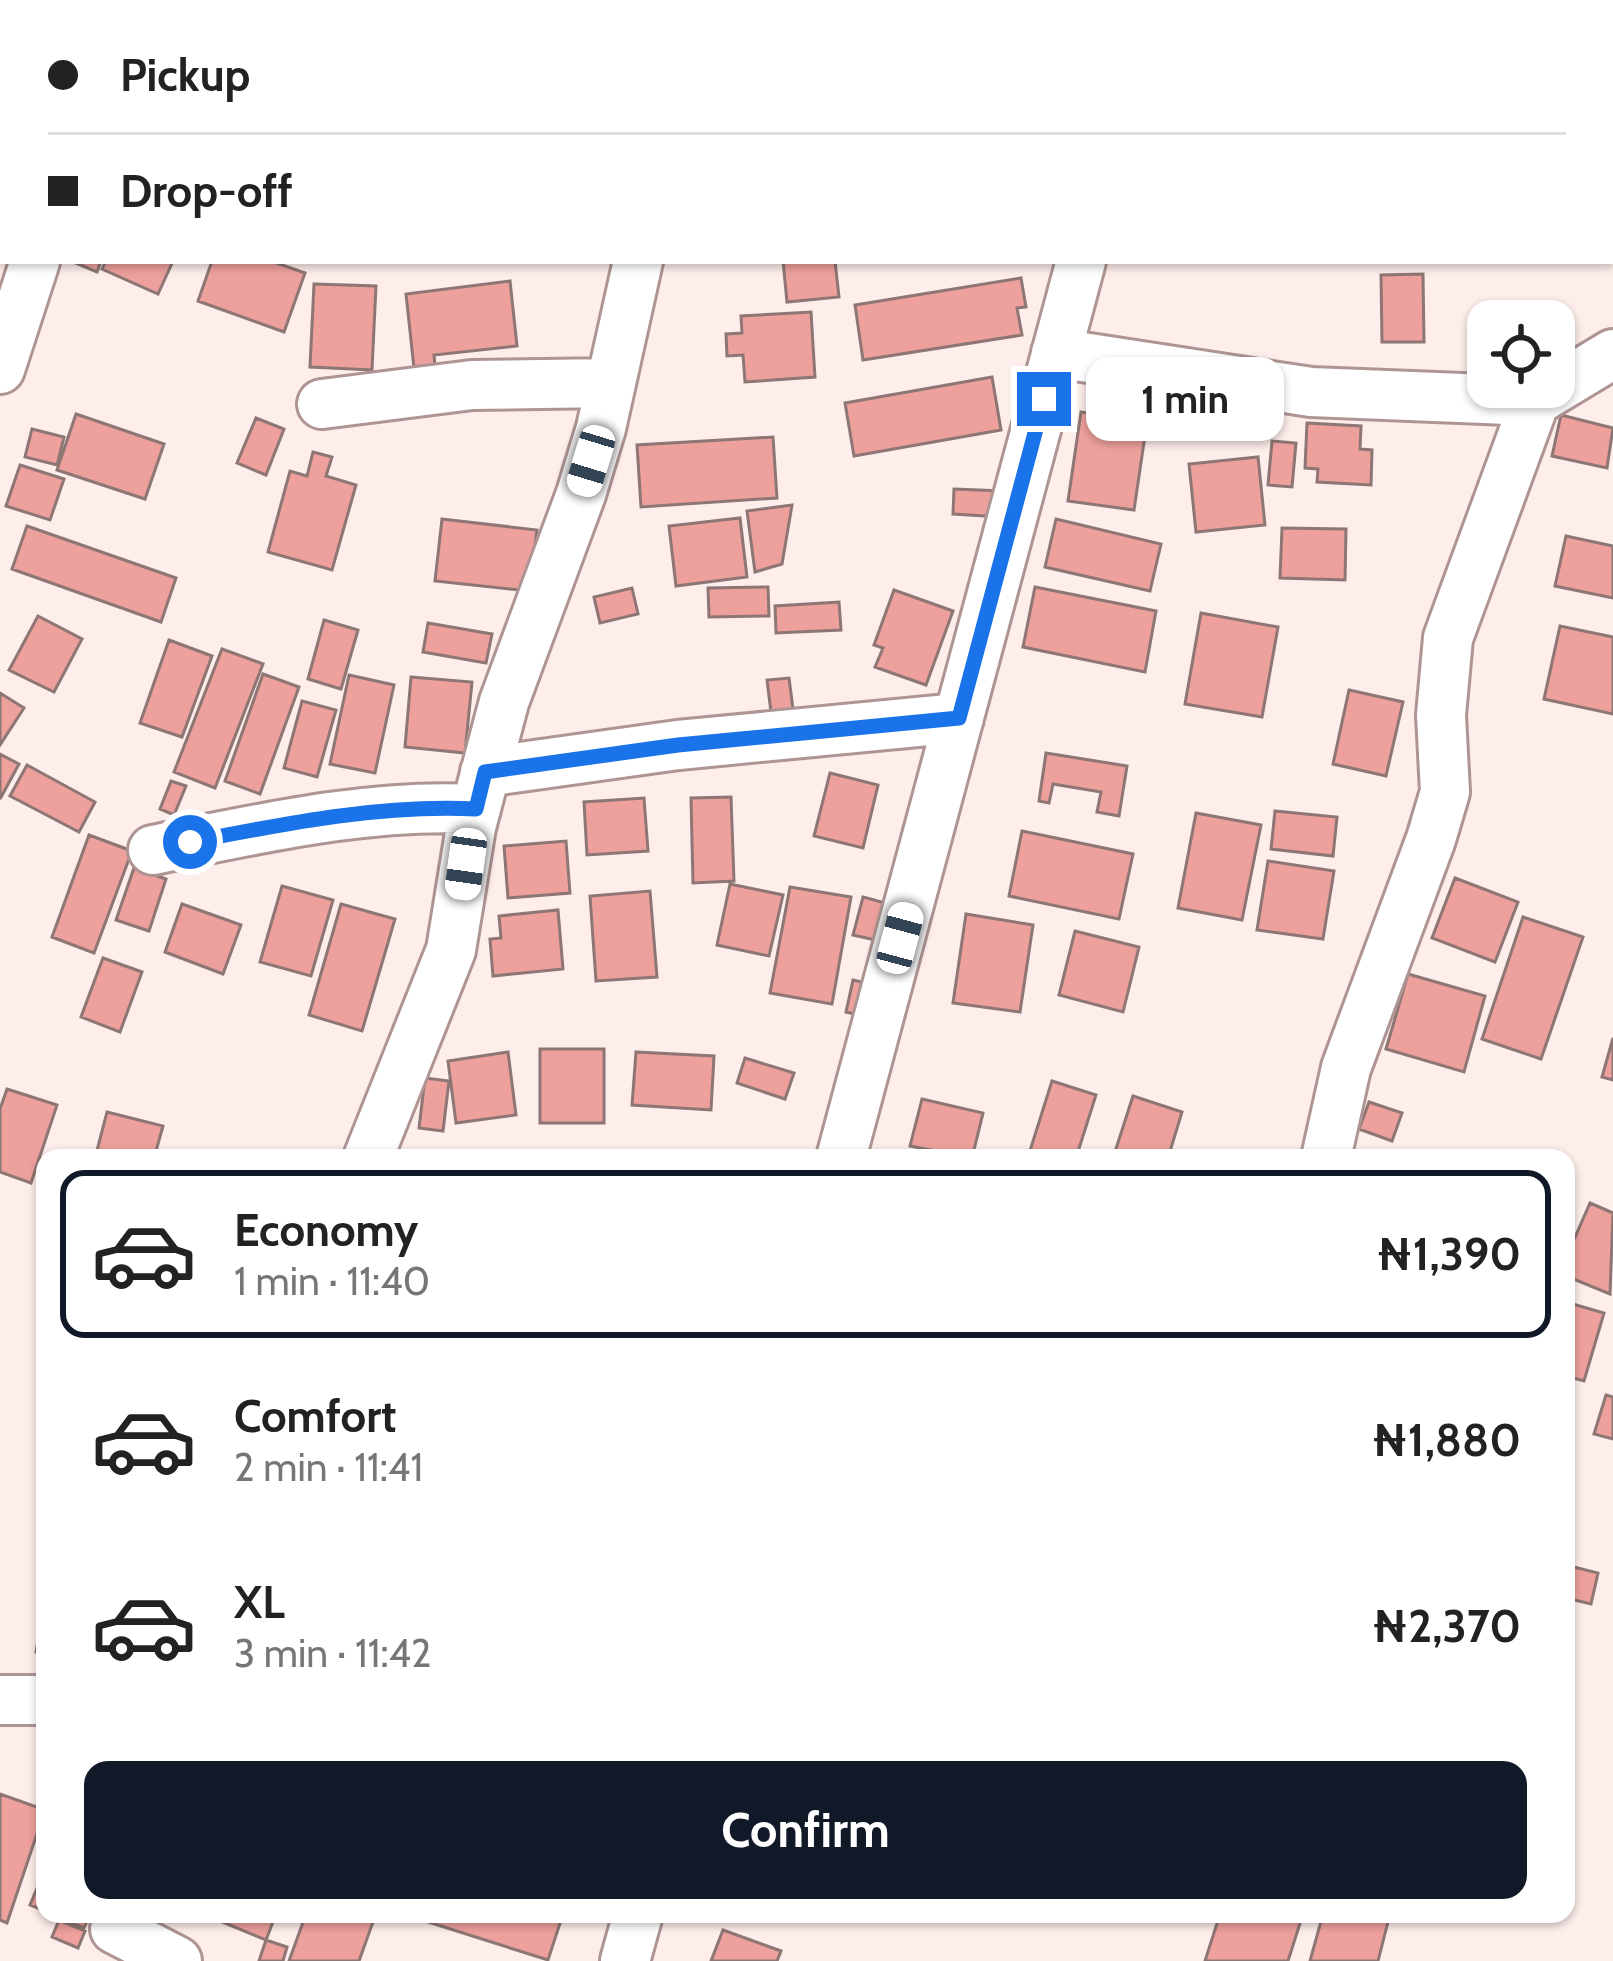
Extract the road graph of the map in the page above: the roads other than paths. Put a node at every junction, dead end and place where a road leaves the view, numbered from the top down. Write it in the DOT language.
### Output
graph roads {
  1 [pos="34,264"];
  2 [pos="637,264"];
  3 [pos="1081,264"];
  4 [pos="1057,353"];
  5 [pos="1613,354"];
  6 [pos="0,369"];
  7 [pos="1575,377"];
  8 [pos="610,383"];
  9 [pos="1467,398"];
  10 [pos="322,404"];
  11 [pos="1532,408"];
  12 [pos="959,718"];
  13 [pos="480,790"];
  14 [pos="153,850"];
  15 [pos="372,1149"];
  16 [pos="843,1149"];
  17 [pos="1328,1149"];
  18 [pos="0,1700"];
  19 [pos="36,1700"];
  20 [pos="636,1923"];
  21 [pos="112,1935"];
  22 [pos="177,1961"];
  23 [pos="625,1961"];
  1 -- 6 [label="street"];
  2 -- 8 [label="street"];
  3 -- 4 [label="street"];
  4 -- 9 [label="street"];
  4 -- 12 [label="street"];
  5 -- 7 [label="street"];
  8 -- 10 [label="street"];
  8 -- 13 [label="street"];
  11 -- 17 [label="street"];
  12 -- 13 [label="street"];
  12 -- 16 [label="street"];
  13 -- 14 [label="street"];
  13 -- 15 [label="street"];
  18 -- 19 [label="street"];
  20 -- 23 [label="street"];
  21 -- 22 [label="street"];
}
